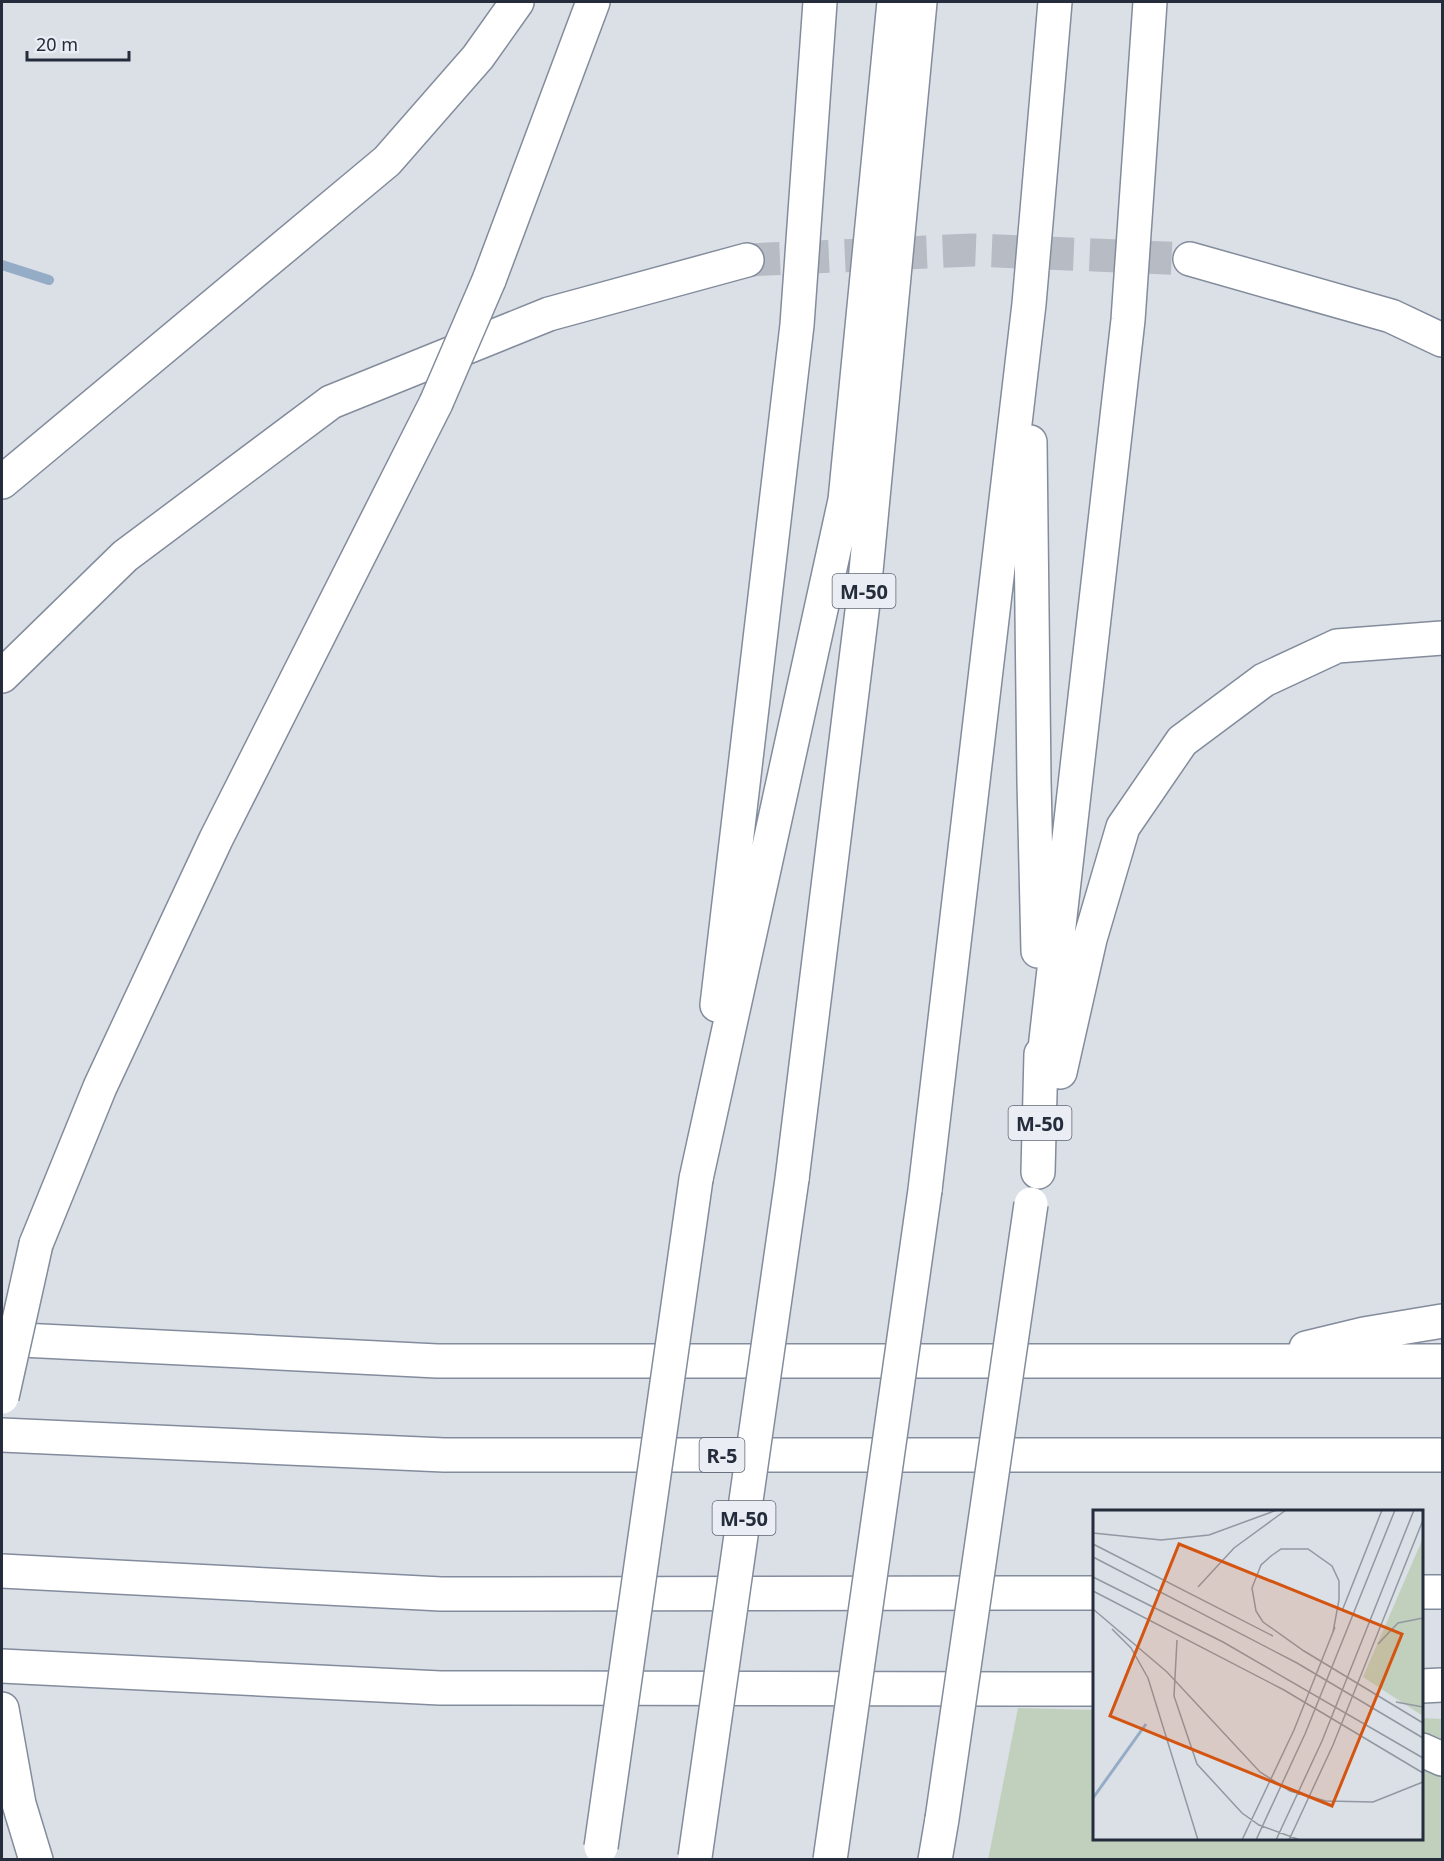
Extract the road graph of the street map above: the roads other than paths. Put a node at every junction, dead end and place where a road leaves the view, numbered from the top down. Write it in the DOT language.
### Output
graph roads {
  1 [pos="518,2"];
  2 [pos="593,2"];
  3 [pos="820,2"];
  4 [pos="894,2"];
  5 [pos="920,2"];
  6 [pos="1055,2"];
  7 [pos="1150,2"];
  8 [pos="747,260"];
  9 [pos="1190,260"];
  10 [pos="1029,304"];
  11 [pos="1443,340"];
  12 [pos="2,482"];
  13 [pos="1443,638"];
  14 [pos="2,676"];
  15 [pos="1041,1075"];
  16 [pos="1038,1172"];
  17 [pos="696,1179"];
  18 [pos="1443,1321"];
  19 [pos="2,1339"];
  20 [pos="1254,1361"];
  21 [pos="1443,1361"];
  22 [pos="2,1397"];
  23 [pos="2,1435"];
  24 [pos="1443,1455"];
  25 [pos="2,1571"];
  26 [pos="1423,1592"];
  27 [pos="1443,1592"];
  28 [pos="1093,1593"];
  29 [pos="2,1666"];
  30 [pos="1443,1685"];
  31 [pos="1423,1686"];
  32 [pos="1093,1689"];
  33 [pos="1003,1690"];
  34 [pos="2,1709"];
  35 [pos="1093,1709"];
  36 [pos="1423,1750"];
  37 [pos="1443,1759"];
  38 [pos="942,1819"];
  39 [pos="600,1853"];
  40 [pos="695,1858"];
  41 [pos="36,1860"];
  42 [pos="830,1860"];
  43 [pos="935,1860"];
  44 [pos="940,1860"];
  1 -- 12 [label="highway"];
  2 -- 22 [label="highway, bridge"];
  3 -- 17 [label="highway"];
  4 -- 17 [label="highway"];
  5 -- 40 [label="highway, M-50, bridge"];
  6 -- 10 [label="highway"];
  7 -- 15 [label="highway"];
  8 -- 14 [label="highway"];
  9 -- 11 [label="highway"];
  10 -- 15 [label="highway"];
  10 -- 42 [label="highway, bridge"];
  13 -- 16 [label="highway"];
  15 -- 16 [label="highway, M-50"];
  16 -- 38 [label="highway, M-50, bridge"];
  17 -- 39 [label="highway, bridge"];
  18 -- 20 [label="highway"];
  19 -- 20 [label="highway"];
  20 -- 21 [label="highway"];
  23 -- 24 [label="highway, R-5"];
  25 -- 28 [label="highway"];
  26 -- 27 [label="highway"];
  29 -- 33 [label="highway"];
  30 -- 31 [label="highway"];
  32 -- 33 [label="highway"];
  33 -- 35 [label="highway"];
  34 -- 41 [label="highway"];
  36 -- 37 [label="highway"];
  38 -- 43 [label="highway"];
  38 -- 44 [label="highway"];
}
